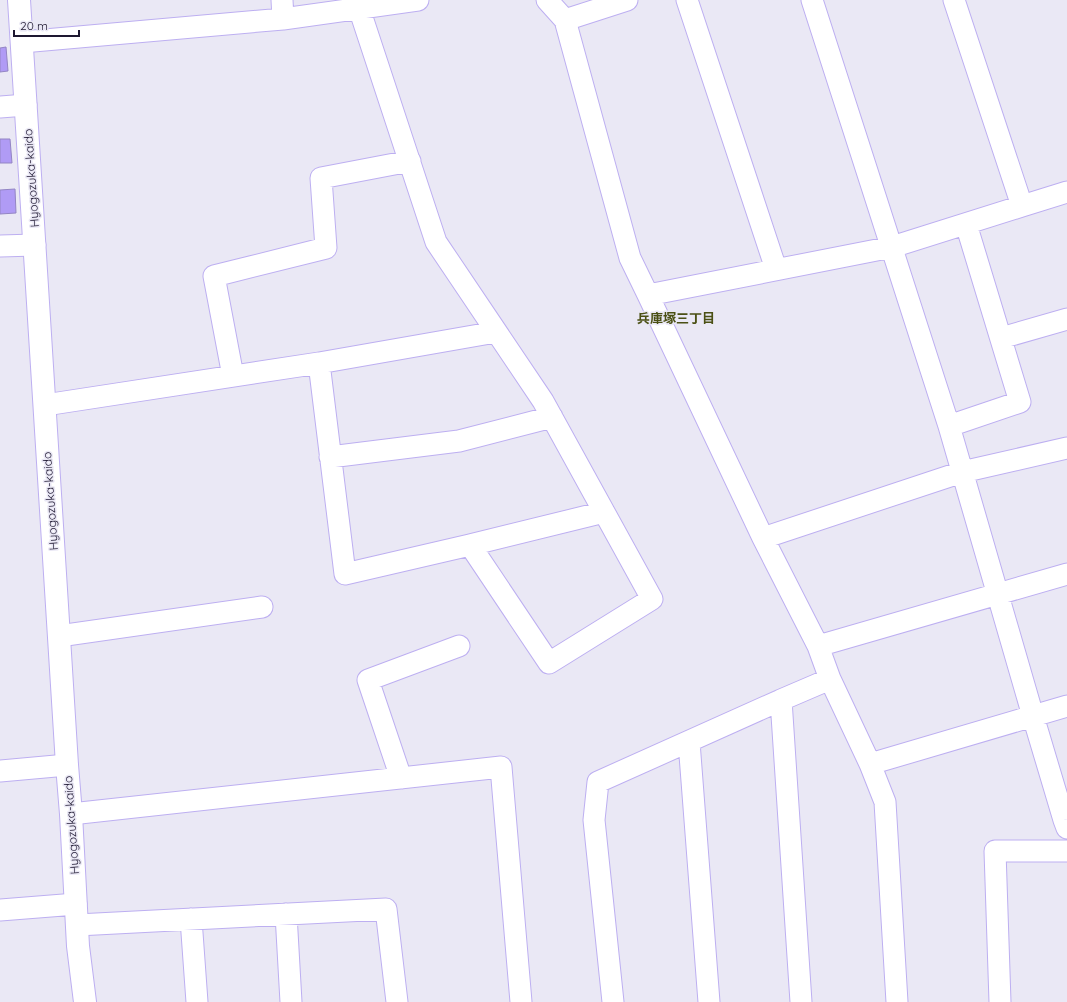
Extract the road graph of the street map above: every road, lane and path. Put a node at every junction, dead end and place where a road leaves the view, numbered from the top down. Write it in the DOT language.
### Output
graph roads {
  1 [pos="19,0"];
  2 [pos="418,0"];
  3 [pos="546,0"];
  4 [pos="627,0"];
  5 [pos="687,0"];
  6 [pos="812,0"];
  7 [pos="954,0"];
  8 [pos="359,8"];
  9 [pos="282,9"];
  10 [pos="565,20"];
  11 [pos="22,42"];
  12 [pos="26,105"];
  13 [pos="0,107"];
  14 [pos="410,161"];
  15 [pos="1067,192"];
  16 [pos="1022,206"];
  17 [pos="966,224"];
  18 [pos="35,245"];
  19 [pos="0,246"];
  20 [pos="892,247"];
  21 [pos="776,269"];
  22 [pos="648,294"];
  23 [pos="1067,319"];
  24 [pos="496,332"];
  25 [pos="1001,338"];
  26 [pos="319,363"];
  27 [pos="233,376"];
  28 [pos="44,406"];
  29 [pos="552,417"];
  30 [pos="949,426"];
  31 [pos="1067,448"];
  32 [pos="330,457"];
  33 [pos="962,472"];
  34 [pos="604,512"];
  35 [pos="763,538"];
  36 [pos="470,545"];
  37 [pos="1067,574"];
  38 [pos="998,594"];
  39 [pos="262,607"];
  40 [pos="59,636"];
  41 [pos="459,646"];
  42 [pos="818,646"];
  43 [pos="830,679"];
  44 [pos="781,700"];
  45 [pos="1067,706"];
  46 [pos="1033,716"];
  47 [pos="689,742"];
  48 [pos="870,764"];
  49 [pos="66,765"];
  50 [pos="0,771"];
  51 [pos="401,778"];
  52 [pos="71,814"];
  53 [pos="1067,828"];
  54 [pos="1067,851"];
  55 [pos="0,910"];
  56 [pos="77,914"];
  57 [pos="286,914"];
  58 [pos="191,918"];
  59 [pos="85,1002"];
  60 [pos="197,1002"];
  61 [pos="291,1002"];
  62 [pos="397,1002"];
  63 [pos="521,1002"];
  64 [pos="613,1002"];
  65 [pos="709,1002"];
  66 [pos="801,1002"];
  67 [pos="897,1002"];
  68 [pos="1000,1002"];
  1 -- 11 [label="street, Hyogozuka-kaido"];
  2 -- 8 [label="street"];
  3 -- 10 [label="street"];
  4 -- 10 [label="street"];
  5 -- 21 [label="street"];
  6 -- 20 [label="street"];
  7 -- 16 [label="street"];
  8 -- 9 [label="street"];
  8 -- 14 [label="street"];
  9 -- 11 [label="street"];
  10 -- 22 [label="street"];
  11 -- 12 [label="street, Hyogozuka-kaido"];
  12 -- 13 [label="street"];
  12 -- 18 [label="street, Hyogozuka-kaido"];
  14 -- 24 [label="street"];
  14 -- 27 [label="street"];
  15 -- 16 [label="street"];
  16 -- 17 [label="street"];
  17 -- 20 [label="street"];
  17 -- 25 [label="street"];
  18 -- 19 [label="street"];
  18 -- 28 [label="street, Hyogozuka-kaido"];
  20 -- 21 [label="street"];
  20 -- 30 [label="street"];
  21 -- 22 [label="street"];
  22 -- 35 [label="street"];
  23 -- 25 [label="street"];
  24 -- 26 [label="street"];
  24 -- 29 [label="street"];
  25 -- 30 [label="street"];
  26 -- 27 [label="street"];
  26 -- 32 [label="street"];
  27 -- 28 [label="street"];
  28 -- 40 [label="street, Hyogozuka-kaido"];
  29 -- 32 [label="street"];
  29 -- 34 [label="street"];
  30 -- 33 [label="street"];
  31 -- 33 [label="street"];
  32 -- 36 [label="street"];
  33 -- 35 [label="street"];
  33 -- 38 [label="street"];
  34 -- 36 [label="street"];
  34 -- 36 [label="street"];
  35 -- 42 [label="street"];
  37 -- 38 [label="street"];
  38 -- 42 [label="street"];
  38 -- 46 [label="street"];
  39 -- 40 [label="street"];
  40 -- 49 [label="street, Hyogozuka-kaido"];
  41 -- 51 [label="street"];
  42 -- 43 [label="street"];
  43 -- 44 [label="street"];
  43 -- 48 [label="street"];
  44 -- 47 [label="street"];
  44 -- 66 [label="street"];
  45 -- 46 [label="street"];
  46 -- 48 [label="street"];
  46 -- 53 [label="street"];
  47 -- 64 [label="street"];
  47 -- 65 [label="street"];
  48 -- 67 [label="street"];
  49 -- 50 [label="street"];
  49 -- 52 [label="street, Hyogozuka-kaido"];
  51 -- 52 [label="street"];
  51 -- 63 [label="street"];
  52 -- 56 [label="street, Hyogozuka-kaido"];
  54 -- 68 [label="street"];
  55 -- 56 [label="street"];
  56 -- 58 [label="street"];
  56 -- 59 [label="street, Hyogozuka-kaido"];
  57 -- 58 [label="street"];
  57 -- 61 [label="street"];
  57 -- 62 [label="street"];
  58 -- 60 [label="street"];
}
